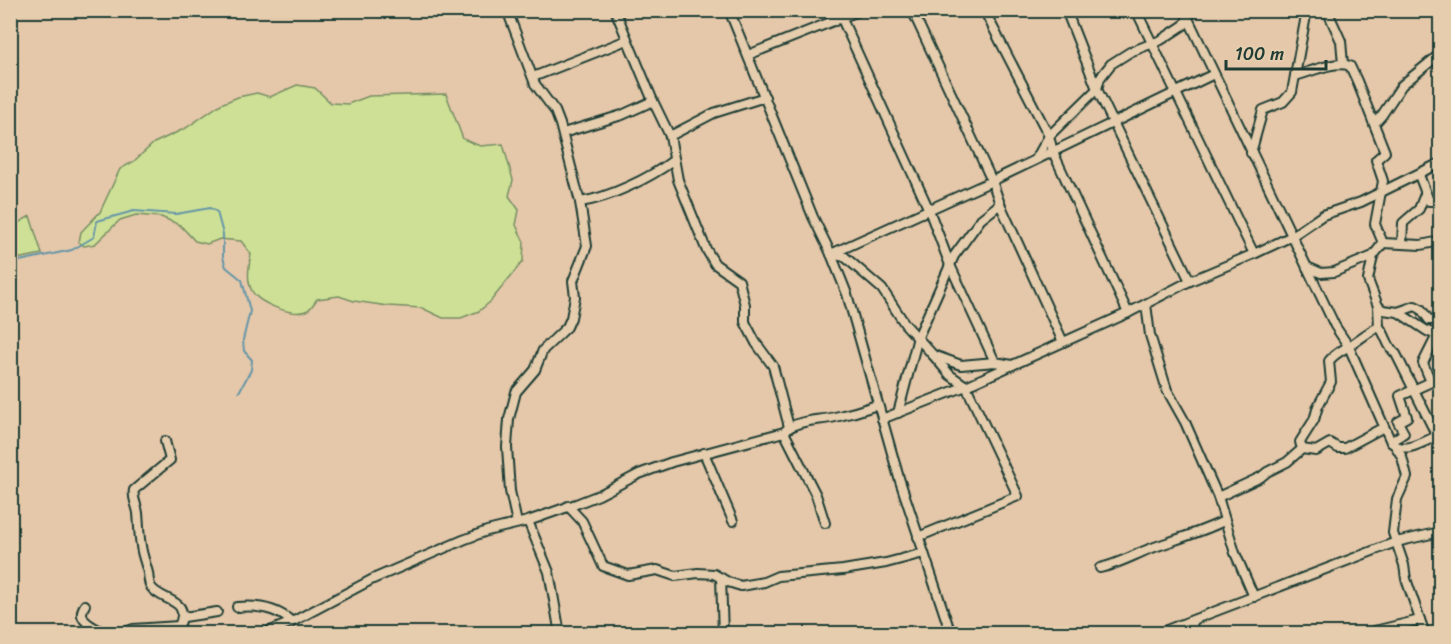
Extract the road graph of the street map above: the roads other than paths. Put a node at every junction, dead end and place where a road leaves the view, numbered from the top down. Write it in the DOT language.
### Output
graph roads {
  1 [pos="518,10"];
  2 [pos="615,10"];
  3 [pos="729,10"];
  4 [pos="830,10"];
  5 [pos="861,10"];
  6 [pos="912,10"];
  7 [pos="984,10"];
  8 [pos="1066,10"];
  9 [pos="1136,10"];
  10 [pos="1307,10"];
  11 [pos="508,12"];
  12 [pos="1330,12"];
  13 [pos="1188,13"];
  14 [pos="838,20"];
  15 [pos="627,40"];
  16 [pos="1152,45"];
  17 [pos="1440,54"];
  18 [pos="748,55"];
  19 [pos="1343,64"];
  20 [pos="1214,74"];
  21 [pos="1295,76"];
  22 [pos="533,77"];
  23 [pos="1097,89"];
  24 [pos="1177,93"];
  25 [pos="765,97"];
  26 [pos="653,101"];
  27 [pos="1114,123"];
  28 [pos="1374,124"];
  29 [pos="563,133"];
  30 [pos="670,136"];
  31 [pos="1049,136"];
  32 [pos="1053,152"];
  33 [pos="1251,153"];
  34 [pos="1036,159"];
  35 [pos="674,160"];
  36 [pos="1440,163"];
  37 [pos="1419,175"];
  38 [pos="992,181"];
  39 [pos="1380,193"];
  40 [pos="1425,194"];
  41 [pos="1440,201"];
  42 [pos="580,202"];
  43 [pos="1000,204"];
  44 [pos="929,210"];
  45 [pos="1292,236"];
  46 [pos="1440,241"];
  47 [pos="1383,243"];
  48 [pos="1402,244"];
  49 [pos="831,254"];
  50 [pos="1254,254"];
  51 [pos="1373,256"];
  52 [pos="950,265"];
  53 [pos="1307,267"];
  54 [pos="1190,281"];
  55 [pos="1146,304"];
  56 [pos="1378,306"];
  57 [pos="1398,312"];
  58 [pos="1128,313"];
  59 [pos="1440,321"];
  60 [pos="1379,327"];
  61 [pos="1438,336"];
  62 [pos="918,337"];
  63 [pos="1063,342"];
  64 [pos="1348,347"];
  65 [pos="933,355"];
  66 [pos="995,362"];
  67 [pos="1012,365"];
  68 [pos="966,386"];
  69 [pos="1413,390"];
  70 [pos="877,405"];
  71 [pos="898,413"];
  72 [pos="882,419"];
  73 [pos="1384,427"];
  74 [pos="786,430"];
  75 [pos="1439,436"];
  76 [pos="165,441"];
  77 [pos="1393,444"];
  78 [pos="1302,449"];
  79 [pos="704,453"];
  80 [pos="1218,497"];
  81 [pos="568,506"];
  82 [pos="528,521"];
  83 [pos="733,521"];
  84 [pos="1224,521"];
  85 [pos="517,523"];
  86 [pos="825,523"];
  87 [pos="1440,531"];
  88 [pos="918,537"];
  89 [pos="1396,542"];
  90 [pos="924,553"];
  91 [pos="1100,568"];
  92 [pos="721,578"];
  93 [pos="1254,597"];
  94 [pos="85,605"];
  95 [pos="237,607"];
  96 [pos="217,612"];
  97 [pos="184,617"];
  98 [pos="1420,620"];
  99 [pos="1191,621"];
  100 [pos="292,622"];
  101 [pos="181,630"];
  102 [pos="105,633"];
  103 [pos="122,633"];
  104 [pos="263,633"];
  105 [pos="560,633"];
  106 [pos="723,633"];
  107 [pos="951,633"];
  108 [pos="1156,633"];
  109 [pos="1195,633"];
  110 [pos="1362,633"];
  111 [pos="1425,633"];
  1 -- 11 [label="street"];
  2 -- 15 [label="street"];
  3 -- 18 [label="street"];
  4 -- 14 [label="street"];
  5 -- 14 [label="street"];
  6 -- 38 [label="street"];
  7 -- 31 [label="street"];
  8 -- 23 [label="street"];
  9 -- 16 [label="street"];
  10 -- 21 [label="street"];
  11 -- 22 [label="street"];
  12 -- 19 [label="street"];
  13 -- 16 [label="street"];
  13 -- 20 [label="street"];
  14 -- 18 [label="street"];
  14 -- 44 [label="street"];
  15 -- 22 [label="street"];
  15 -- 26 [label="street"];
  16 -- 23 [label="street"];
  16 -- 24 [label="street"];
  17 -- 28 [label="street"];
  18 -- 25 [label="street"];
  19 -- 21 [label="street"];
  19 -- 28 [label="street"];
  20 -- 24 [label="street"];
  20 -- 33 [label="street"];
  21 -- 33 [label="street"];
  22 -- 29 [label="street"];
  23 -- 27 [label="street"];
  23 -- 31 [label="street"];
  24 -- 27 [label="street"];
  24 -- 50 [label="street"];
  25 -- 30 [label="street"];
  25 -- 49 [label="street"];
  26 -- 29 [label="street"];
  26 -- 30 [label="street"];
  27 -- 32 [label="street"];
  27 -- 54 [label="street"];
  28 -- 39 [label="street"];
  29 -- 42 [label="street"];
  30 -- 35 [label="street"];
  31 -- 32 [label="street"];
  31 -- 34 [label="street"];
  32 -- 34 [label="street"];
  32 -- 58 [label="street"];
  33 -- 45 [label="street"];
  34 -- 38 [label="street"];
  35 -- 42 [label="street"];
  35 -- 74 [label="street"];
  36 -- 37 [label="street"];
  37 -- 39 [label="street"];
  37 -- 40 [label="street"];
  38 -- 43 [label="street"];
  38 -- 44 [label="street"];
  39 -- 45 [label="street"];
  39 -- 47 [label="street"];
  40 -- 41 [label="street"];
  40 -- 48 [label="street"];
  42 -- 85 [label="street"];
  43 -- 52 [label="street"];
  43 -- 63 [label="street"];
  44 -- 49 [label="street"];
  44 -- 52 [label="street"];
  45 -- 50 [label="street"];
  45 -- 53 [label="street"];
  46 -- 48 [label="street"];
  47 -- 48 [label="street"];
  47 -- 51 [label="street"];
  49 -- 62 [label="street"];
  49 -- 70 [label="street"];
  50 -- 54 [label="street"];
  51 -- 53 [label="street"];
  51 -- 56 [label="street"];
  52 -- 62 [label="street"];
  52 -- 66 [label="street"];
  53 -- 64 [label="street"];
  54 -- 55 [label="street"];
  55 -- 58 [label="street"];
  55 -- 80 [label="street"];
  56 -- 57 [label="street"];
  56 -- 60 [label="street"];
  57 -- 59 [label="street"];
  57 -- 61 [label="street"];
  58 -- 63 [label="street"];
  60 -- 64 [label="street"];
  60 -- 69 [label="street"];
  61 -- 69 [label="street"];
  62 -- 65 [label="street"];
  62 -- 71 [label="street"];
  63 -- 67 [label="street"];
  64 -- 73 [label="street"];
  64 -- 78 [label="street"];
  65 -- 66 [label="street"];
  65 -- 68 [label="street"];
  66 -- 67 [label="street"];
  67 -- 68 [label="street"];
  68 -- 71 [label="street"];
  68 -- 88 [label="street"];
  69 -- 75 [label="street"];
  69 -- 77 [label="street"];
  70 -- 72 [label="street"];
  70 -- 74 [label="street"];
  71 -- 72 [label="street"];
  72 -- 88 [label="street"];
  73 -- 77 [label="street"];
  73 -- 78 [label="street"];
  74 -- 79 [label="street"];
  74 -- 86 [label="street"];
  75 -- 77 [label="street"];
  76 -- 97 [label="street"];
  77 -- 89 [label="street"];
  78 -- 80 [label="street"];
  79 -- 81 [label="street"];
  79 -- 83 [label="street"];
  80 -- 84 [label="street"];
  81 -- 82 [label="street"];
  81 -- 92 [label="street"];
  82 -- 85 [label="street"];
  82 -- 105 [label="street"];
  84 -- 91 [label="street"];
  84 -- 93 [label="street"];
  85 -- 100 [label="street"];
  87 -- 89 [label="street"];
  88 -- 90 [label="street"];
  89 -- 93 [label="street"];
  89 -- 98 [label="street"];
  90 -- 92 [label="street"];
  90 -- 107 [label="street"];
  92 -- 106 [label="street"];
  93 -- 99 [label="street"];
  94 -- 102 [label="street"];
  95 -- 100 [label="street"];
  96 -- 97 [label="street"];
  97 -- 101 [label="street"];
  98 -- 110 [label="street"];
  98 -- 111 [label="street"];
  99 -- 108 [label="street"];
  99 -- 109 [label="street"];
  100 -- 104 [label="street"];
  101 -- 103 [label="street"];
}
